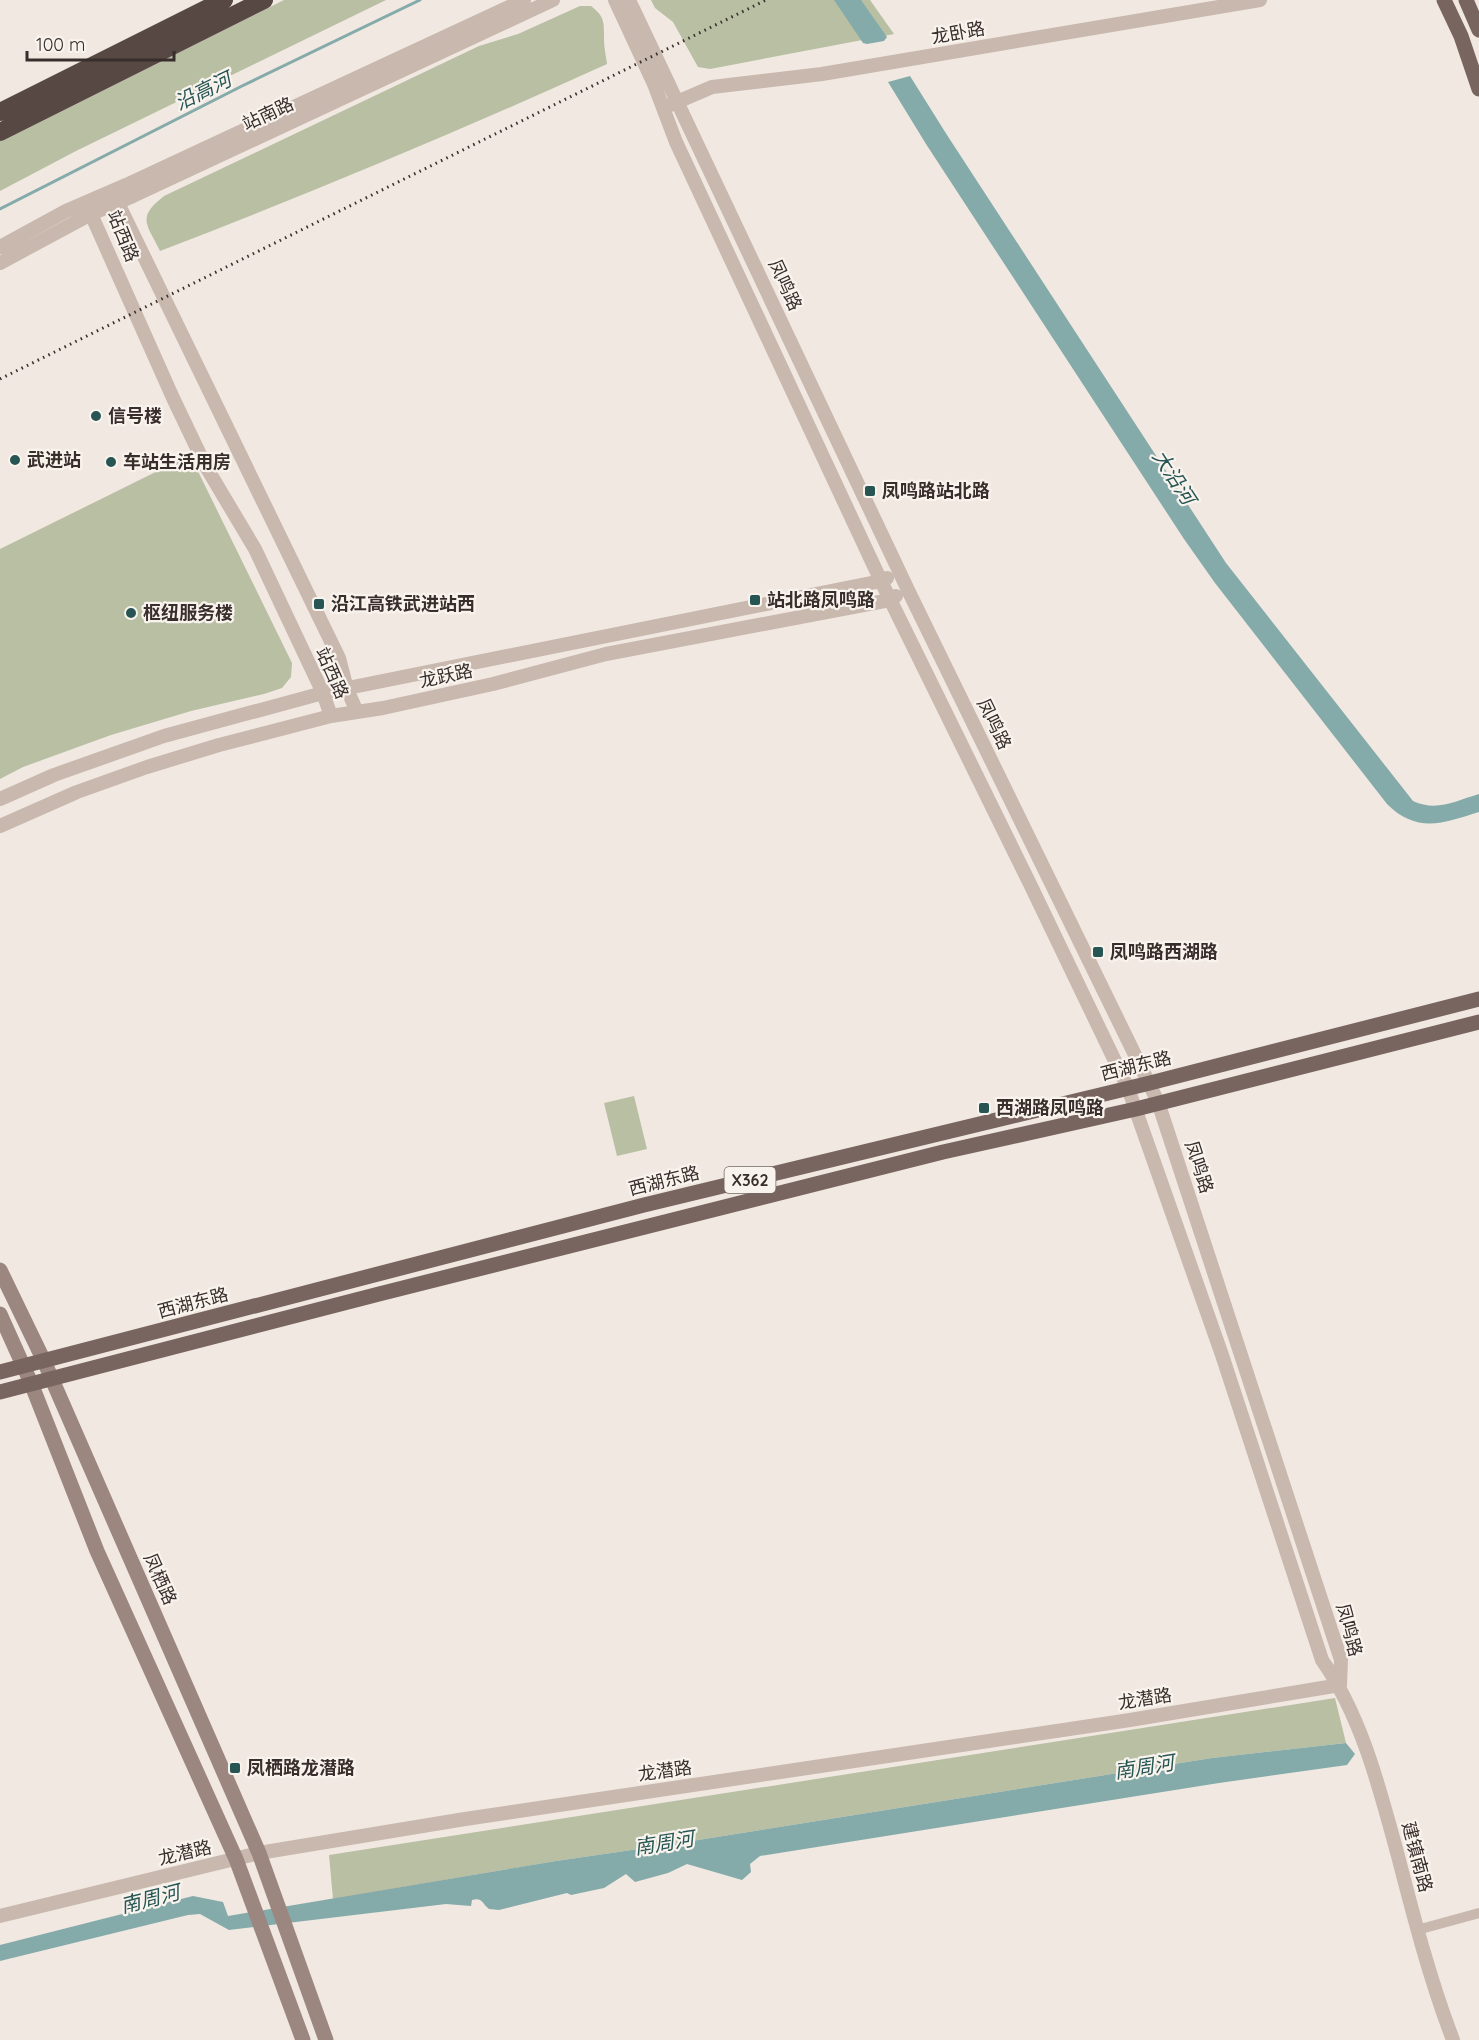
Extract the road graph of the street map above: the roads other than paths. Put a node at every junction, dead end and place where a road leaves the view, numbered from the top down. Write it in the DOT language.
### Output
graph roads {
  1 [pos="224,0"];
  2 [pos="264,0"];
  3 [pos="524,0"];
  4 [pos="553,0"];
  5 [pos="615,0"];
  6 [pos="629,0"];
  7 [pos="1260,0"];
  8 [pos="1444,0"];
  9 [pos="1466,0"];
  10 [pos="1479,30"];
  11 [pos="1479,89"];
  12 [pos="678,101"];
  13 [pos="664,108"];
  14 [pos="0,112"];
  15 [pos="0,132"];
  16 [pos="99,197"];
  17 [pos="118,203"];
  18 [pos="91,214"];
  19 [pos="0,247"];
  20 [pos="0,263"];
  21 [pos="899,571"];
  22 [pos="881,581"];
  23 [pos="908,590"];
  24 [pos="890,600"];
  25 [pos="347,689"];
  26 [pos="323,693"];
  27 [pos="357,712"];
  28 [pos="331,716"];
  29 [pos="0,799"];
  30 [pos="0,826"];
  31 [pos="1479,999"];
  32 [pos="1479,1022"];
  33 [pos="1150,1083"];
  34 [pos="1128,1088"];
  35 [pos="1158,1102"];
  36 [pos="1136,1109"];
  37 [pos="0,1270"];
  38 [pos="0,1314"];
  39 [pos="44,1361"];
  40 [pos="23,1365"];
  41 [pos="0,1372"];
  42 [pos="51,1379"];
  43 [pos="31,1383"];
  44 [pos="0,1392"];
  45 [pos="1340,1685"];
  46 [pos="259,1853"];
  47 [pos="236,1859"];
  48 [pos="1479,1913"];
  49 [pos="0,1916"];
  50 [pos="1417,1930"];
  51 [pos="303,2040"];
  52 [pos="326,2040"];
  53 [pos="1453,2040"];
  1 -- 14 [label="highway"];
  2 -- 15 [label="highway"];
  3 -- 16 [label="street, 站南路"];
  4 -- 17 [label="street, 站南路"];
  5 -- 13 [label="street, 凤鸣路"];
  6 -- 12 [label="street, 凤鸣路"];
  7 -- 12 [label="street, 龙卧路"];
  8 -- 11 [label="main road"];
  9 -- 10 [label="main road"];
  12 -- 13 [label="street, 龙卧路"];
  12 -- 21 [label="street, 凤鸣路"];
  13 -- 22 [label="street, 凤鸣路"];
  16 -- 17 [label="street, 站西路"];
  16 -- 18 [label="street, 站西路"];
  16 -- 19 [label="street, 站南路"];
  17 -- 18 [label="street, 站南路"];
  17 -- 25 [label="street, 站西路"];
  18 -- 20 [label="street, 站南路"];
  18 -- 26 [label="street, 站西路"];
  21 -- 22 [label="street, 龙跃路"];
  21 -- 23 [label="street, 凤鸣路"];
  22 -- 24 [label="street, 凤鸣路"];
  22 -- 25 [label="street, 龙跃路"];
  23 -- 24 [label="street, 龙跃路"];
  23 -- 33 [label="street, 凤鸣路"];
  24 -- 27 [label="street, 龙跃路"];
  24 -- 34 [label="street, 凤鸣路"];
  25 -- 26 [label="street, 龙跃路"];
  25 -- 27 [label="street, 站西路"];
  26 -- 28 [label="street, 站西路"];
  26 -- 29 [label="street, 龙跃路"];
  27 -- 28 [label="street, 龙跃路"];
  28 -- 30 [label="street, 龙跃路"];
  31 -- 33 [label="main road, 西湖东路 / X362"];
  32 -- 35 [label="main road, 西湖东路 / X362"];
  33 -- 34 [label="main road, 西湖东路 / X362"];
  33 -- 35 [label="street, 凤鸣路"];
  34 -- 36 [label="street, 凤鸣路"];
  34 -- 39 [label="main road, 西湖东路 / X362"];
  35 -- 36 [label="main road, 西湖东路 / X362"];
  35 -- 45 [label="street, 凤鸣路"];
  36 -- 42 [label="main road, 西湖东路 / X362"];
  36 -- 45 [label="street, 凤鸣路"];
  37 -- 39 [label="main road, 凤栖路"];
  38 -- 40 [label="main road"];
  39 -- 40 [label="main road, 西湖东路 / X362"];
  39 -- 42 [label="main road, 凤栖路"];
  40 -- 41 [label="main road, 西湖东路 / X362"];
  40 -- 43 [label="main road"];
  42 -- 43 [label="main road, 西湖东路 / X362"];
  42 -- 46 [label="main road, 凤栖路"];
  43 -- 44 [label="main road, 西湖东路 / X362"];
  43 -- 47 [label="main road"];
  45 -- 46 [label="street, 龙潜路"];
  45 -- 50 [label="street, 建镇南路"];
  46 -- 47 [label="street, 龙潜路"];
  46 -- 52 [label="main road, 凤栖路"];
  47 -- 49 [label="street, 龙潜路"];
  47 -- 51 [label="main road"];
  48 -- 50 [label="street"];
  50 -- 53 [label="street, 建镇南路"];
}
